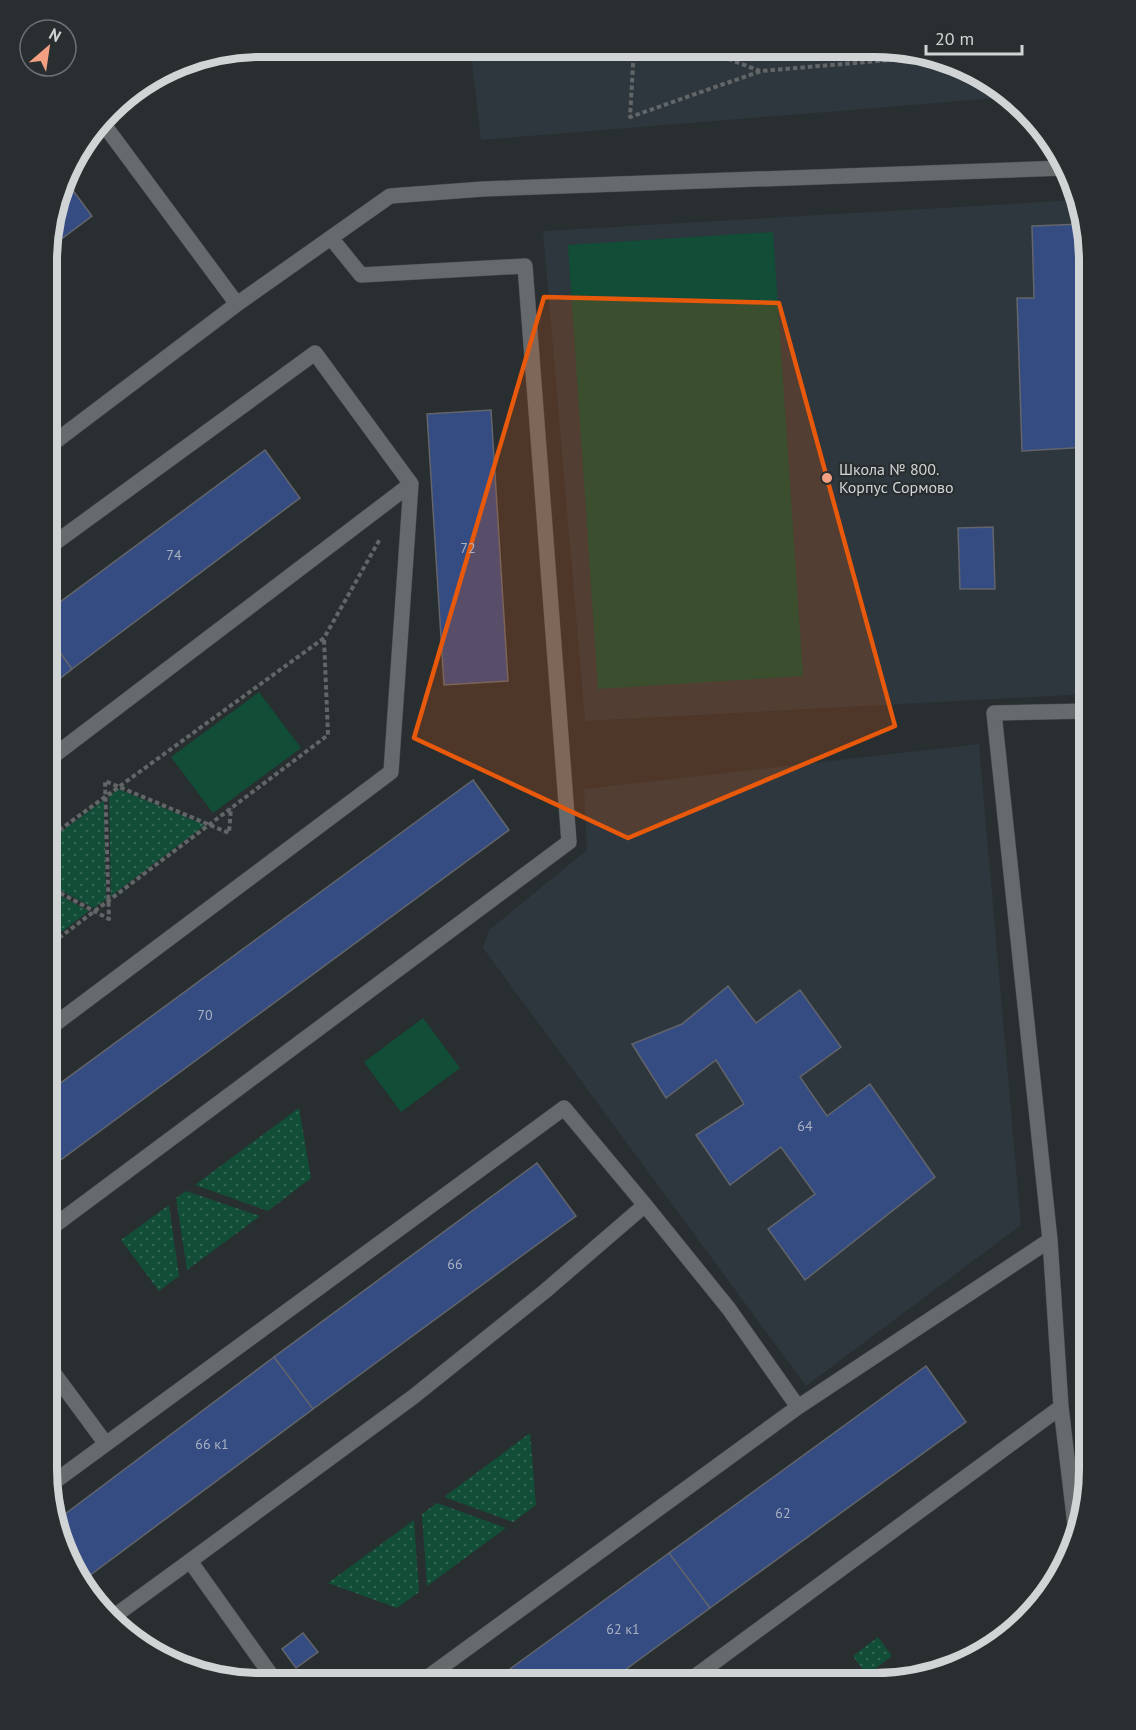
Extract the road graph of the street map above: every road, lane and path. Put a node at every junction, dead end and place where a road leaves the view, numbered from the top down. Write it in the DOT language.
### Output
graph roads {
  1 [pos="633,57"];
  2 [pos="724,57"];
  3 [pos="901,59"];
  4 [pos="761,71"];
  5 [pos="107,128"];
  6 [pos="1056,168"];
  7 [pos="331,238"];
  8 [pos="237,304"];
  9 [pos="57,440"];
  10 [pos="411,484"];
  11 [pos="382,535"];
  12 [pos="57,542"];
  13 [pos="324,638"];
  14 [pos="1079,711"];
  15 [pos="57,753"];
  16 [pos="118,786"];
  17 [pos="106,795"];
  18 [pos="231,808"];
  19 [pos="209,824"];
  20 [pos="57,832"];
  21 [pos="57,891"];
  22 [pos="109,900"];
  23 [pos="94,911"];
  24 [pos="57,939"];
  25 [pos="57,1022"];
  26 [pos="645,1205"];
  27 [pos="57,1224"];
  28 [pos="1050,1240"];
  29 [pos="57,1378"];
  30 [pos="798,1407"];
  31 [pos="1061,1407"];
  32 [pos="106,1444"];
  33 [pos="58,1479"];
  34 [pos="1074,1513"];
  35 [pos="190,1561"];
  36 [pos="118,1614"];
  37 [pos="270,1673"];
  38 [pos="433,1673"];
  39 [pos="700,1673"];
  1 -- 4 [label="path"];
  2 -- 4 [label="path"];
  3 -- 4 [label="path"];
  5 -- 8 [label="lane"];
  6 -- 7 [label="lane"];
  7 -- 8 [label="lane"];
  7 -- 27 [label="lane"];
  8 -- 9 [label="lane"];
  10 -- 12 [label="lane"];
  10 -- 15 [label="lane"];
  10 -- 25 [label="lane"];
  11 -- 13 [label="path"];
  13 -- 16 [label="path"];
  13 -- 18 [label="path"];
  14 -- 28 [label="lane"];
  16 -- 17 [label="path"];
  16 -- 17 [label="path"];
  16 -- 19 [label="path"];
  17 -- 20 [label="path"];
  17 -- 22 [label="path"];
  18 -- 19 [label="path"];
  18 -- 19 [label="path"];
  19 -- 22 [label="path"];
  21 -- 23 [label="path"];
  22 -- 23 [label="path"];
  22 -- 23 [label="path"];
  23 -- 24 [label="path"];
  26 -- 30 [label="lane"];
  26 -- 32 [label="lane"];
  26 -- 35 [label="lane"];
  28 -- 30 [label="lane"];
  28 -- 31 [label="lane"];
  29 -- 32 [label="lane"];
  30 -- 38 [label="lane"];
  31 -- 34 [label="lane"];
  31 -- 39 [label="lane"];
  32 -- 33 [label="lane"];
  35 -- 36 [label="lane"];
  35 -- 37 [label="lane"];
}
